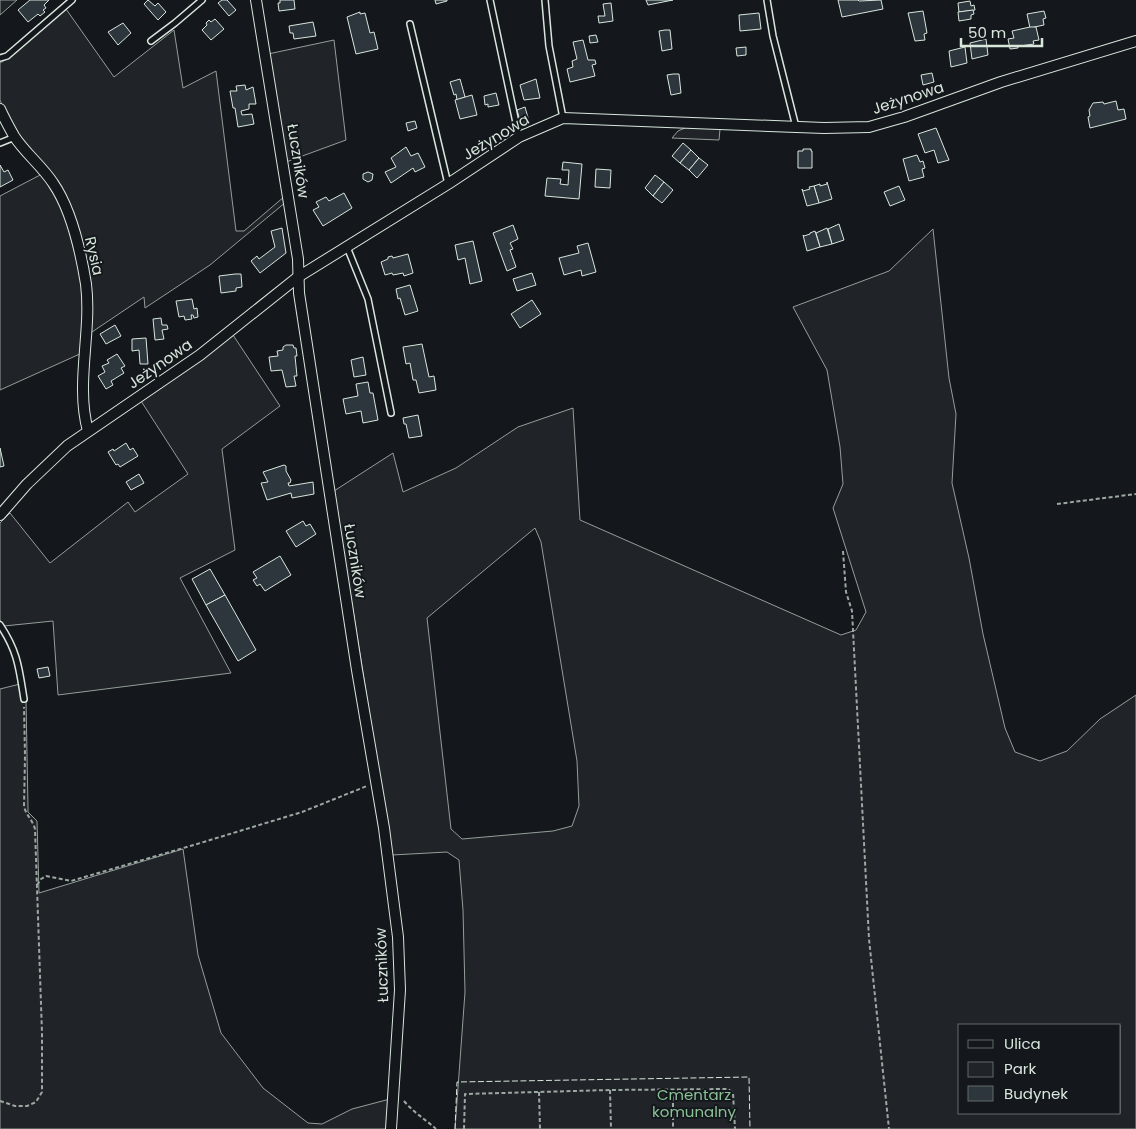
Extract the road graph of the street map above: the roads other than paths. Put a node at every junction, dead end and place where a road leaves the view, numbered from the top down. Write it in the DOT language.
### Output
graph roads {
  1 [pos="72,0"];
  2 [pos="202,0"];
  3 [pos="256,0"];
  4 [pos="490,0"];
  5 [pos="545,0"];
  6 [pos="767,0"];
  7 [pos="410,24"];
  8 [pos="151,41"];
  9 [pos="1136,41"];
  10 [pos="0,58"];
  11 [pos="0,109"];
  12 [pos="563,118"];
  13 [pos="796,127"];
  14 [pos="15,137"];
  15 [pos="519,137"];
  16 [pos="0,143"];
  17 [pos="448,184"];
  18 [pos="346,246"];
  19 [pos="298,277"];
  20 [pos="391,413"];
  21 [pos="88,431"];
  22 [pos="0,515"];
  23 [pos="0,625"];
  24 [pos="24,700"];
  25 [pos="391,1129"];
  1 -- 10 [label="lane"];
  2 -- 8 [label="lane"];
  3 -- 19 [label="street, Łuczników"];
  4 -- 15 [label="lane"];
  5 -- 12 [label="lane"];
  6 -- 13 [label="lane"];
  7 -- 17 [label="lane"];
  9 -- 13 [label="street, Jeżynowa"];
  11 -- 14 [label="street, Rysia"];
  12 -- 13 [label="street, Jeżynowa"];
  12 -- 15 [label="street, Jeżynowa"];
  14 -- 16 [label="lane"];
  14 -- 21 [label="street, Rysia"];
  15 -- 17 [label="street, Jeżynowa"];
  17 -- 18 [label="street, Jeżynowa"];
  18 -- 19 [label="street, Jeżynowa"];
  18 -- 20 [label="lane"];
  19 -- 21 [label="street, Jeżynowa"];
  19 -- 25 [label="street, Łuczników"];
  21 -- 22 [label="street, Jeżynowa"];
  23 -- 24 [label="lane"];
}
